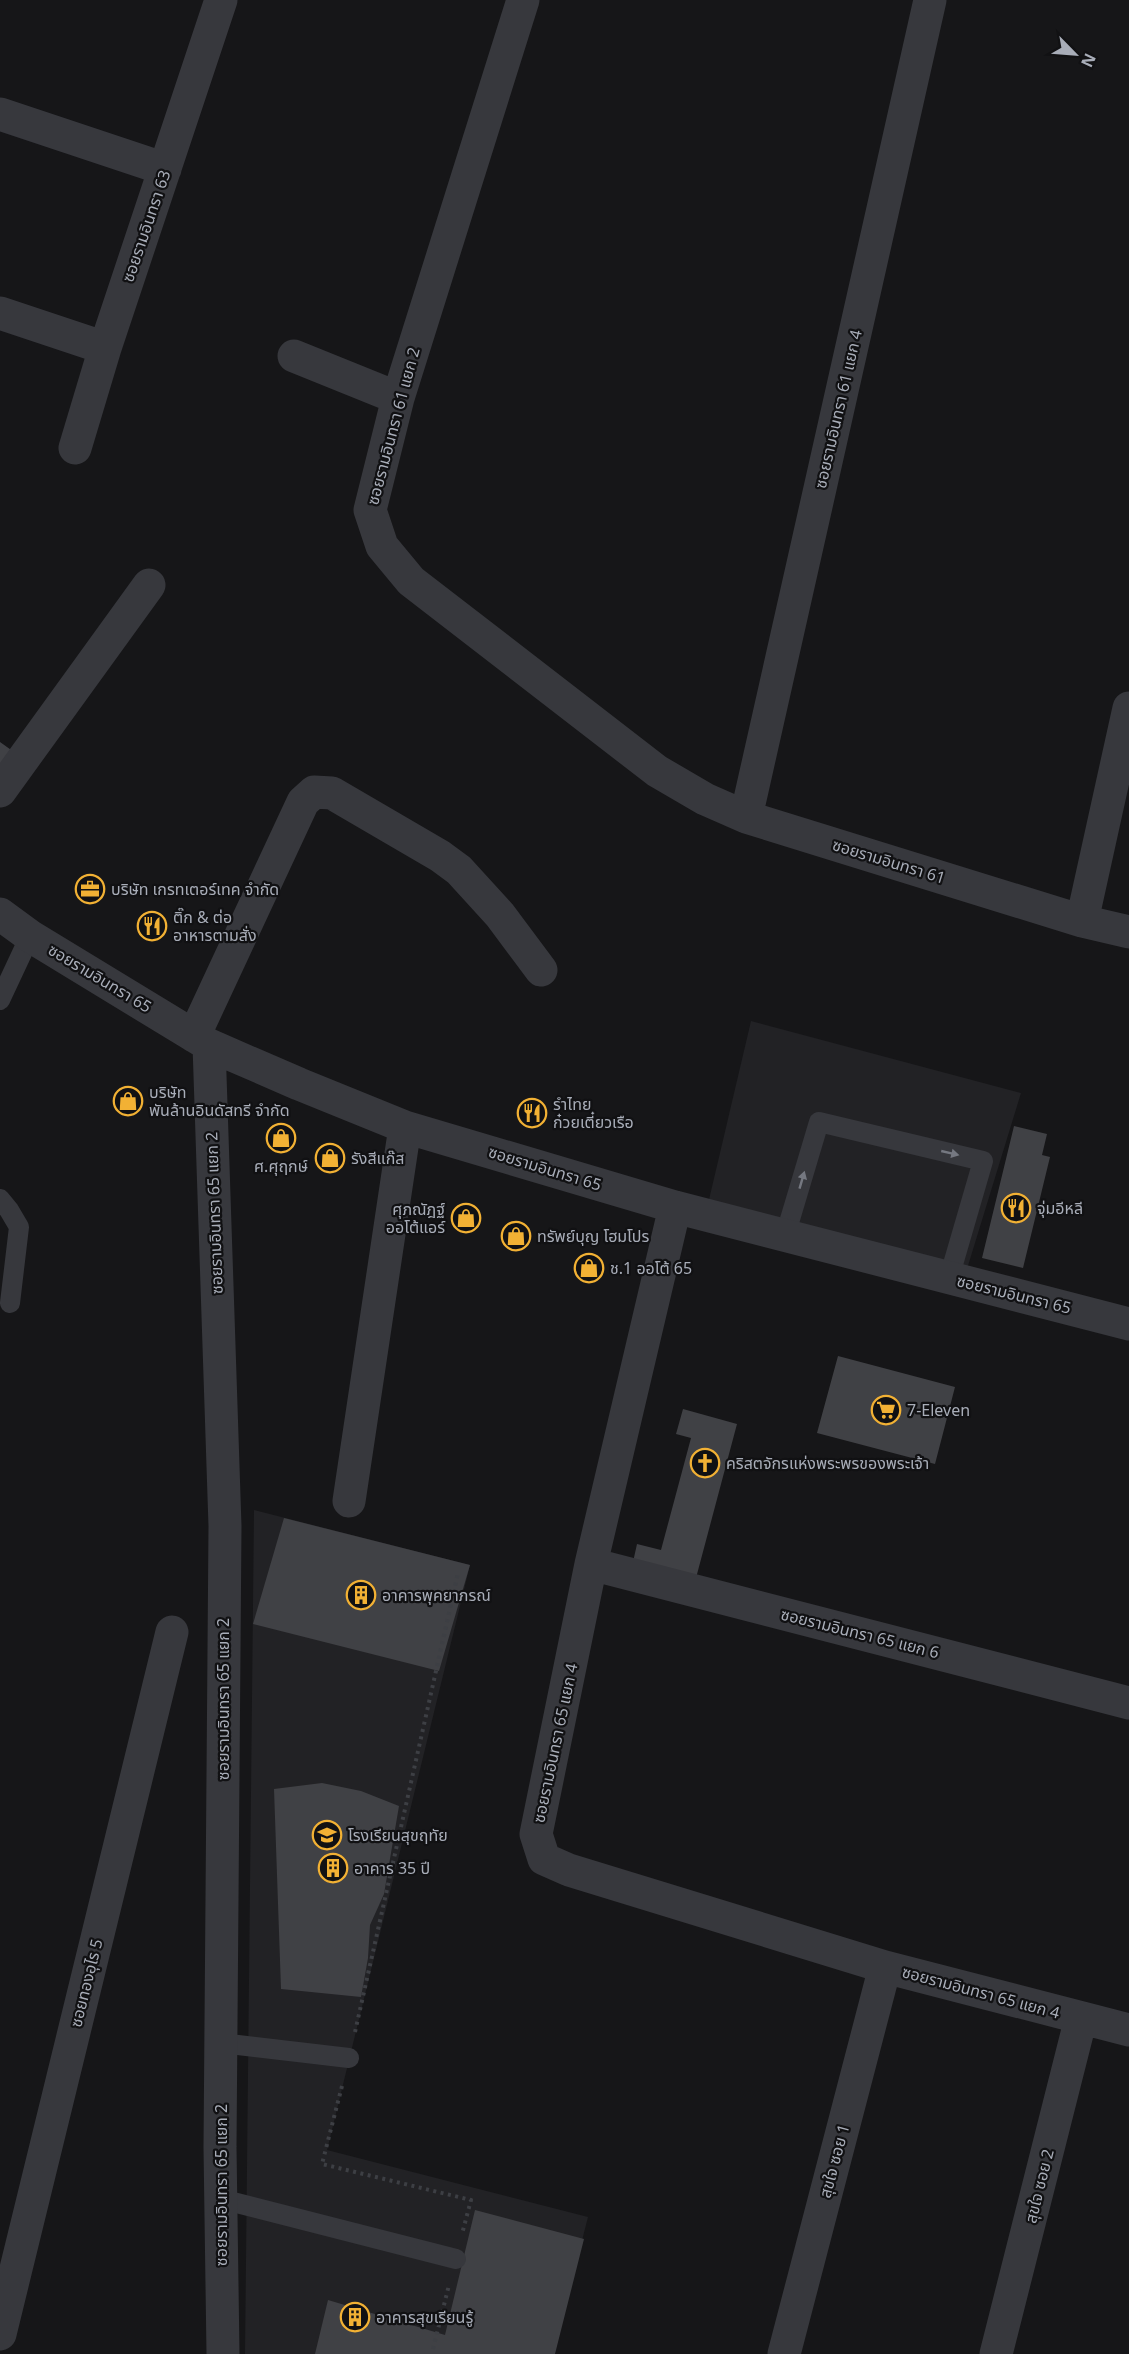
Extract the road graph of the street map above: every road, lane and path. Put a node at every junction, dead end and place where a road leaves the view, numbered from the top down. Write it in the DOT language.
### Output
graph roads {
  1 [pos="221,0"];
  2 [pos="523,0"];
  3 [pos="930,0"];
  4 [pos="0,114"];
  5 [pos="165,169"];
  6 [pos="0,313"];
  7 [pos="105,348"];
  8 [pos="294,356"];
  9 [pos="398,398"];
  10 [pos="75,448"];
  11 [pos="149,585"];
  12 [pos="1129,708"];
  13 [pos="657,771"];
  14 [pos="0,791"];
  15 [pos="746,817"];
  16 [pos="0,914"];
  17 [pos="1082,921"];
  18 [pos="1129,932"];
  19 [pos="30,936"];
  20 [pos="541,970"];
  21 [pos="0,1000"];
  22 [pos="201,1040"];
  23 [pos="405,1127"];
  24 [pos="0,1199"];
  25 [pos="675,1207"];
  26 [pos="785,1236"];
  27 [pos="949,1278"];
  28 [pos="10,1303"];
  29 [pos="1129,1324"];
  30 [pos="349,1501"];
  31 [pos="591,1564"];
  32 [pos="458,1573"];
  33 [pos="172,1632"];
  34 [pos="1129,1703"];
  35 [pos="885,1967"];
  36 [pos="1081,2018"];
  37 [pos="1129,2030"];
  38 [pos="221,2043"];
  39 [pos="349,2058"];
  40 [pos="221,2199"];
  41 [pos="456,2259"];
  42 [pos="0,2334"];
  43 [pos="433,2349"];
  44 [pos="223,2354"];
  45 [pos="784,2354"];
  46 [pos="996,2354"];
  1 -- 5 [label="street, ซอยรามอินทรา 63"];
  2 -- 9 [label="street, ซอยรามอินทรา 61 แยก 2"];
  3 -- 15 [label="street, ซอยรามอินทรา 61 แยก 4"];
  4 -- 5 [label="street"];
  5 -- 7 [label="street, ซอยรามอินทรา 63"];
  6 -- 7 [label="street"];
  7 -- 10 [label="street, ซอยรามอินทรา 63"];
  8 -- 9 [label="street"];
  9 -- 13 [label="street, ซอยรามอินทรา 61 แยก 2"];
  11 -- 14 [label="street"];
  12 -- 17 [label="street"];
  13 -- 15 [label="street, ซอยรามอินทรา 61"];
  15 -- 17 [label="street, ซอยรามอินทรา 61"];
  16 -- 19 [label="street, ซอยรามอินทรา 65"];
  17 -- 18 [label="street, ซอยรามอินทรา 61"];
  19 -- 21 [label="lane"];
  19 -- 22 [label="street, ซอยรามอินทรา 65"];
  20 -- 22 [label="street"];
  22 -- 23 [label="street, ซอยรามอินทรา 65"];
  22 -- 38 [label="street, ซอยรามอินทรา 65 แยก 2"];
  23 -- 25 [label="street, ซอยรามอินทรา 65"];
  23 -- 30 [label="street"];
  24 -- 28 [label="lane"];
  25 -- 26 [label="street, ซอยรามอินทรา 65"];
  25 -- 31 [label="street, ซอยรามอินทรา 65 แยก 4"];
  26 -- 27 [label="street, ซอยรามอินทรา 65"];
  26 -- 27 [label="lane, one-way"];
  27 -- 29 [label="street, ซอยรามอินทรา 65"];
  31 -- 34 [label="street, ซอยรามอินทรา 65 แยก 6"];
  31 -- 35 [label="street, ซอยรามอินทรา 65 แยก 4"];
  32 -- 39 [label="path"];
  33 -- 42 [label="street, ซอยทองอุไร 5"];
  35 -- 36 [label="street, ซอยรามอินทรา 65 แยก 4"];
  35 -- 45 [label="street, สุขใจ ซอย 1"];
  36 -- 37 [label="street, ซอยรามอินทรา 65 แยก 4"];
  36 -- 46 [label="street, สุขใจ ซอย 2"];
  38 -- 39 [label="lane"];
  38 -- 40 [label="street, ซอยรามอินทรา 65 แยก 2"];
  39 -- 41 [label="path"];
  40 -- 41 [label="lane"];
  40 -- 44 [label="street, ซอยรามอินทรา 65 แยก 2"];
  41 -- 43 [label="path"];
}
